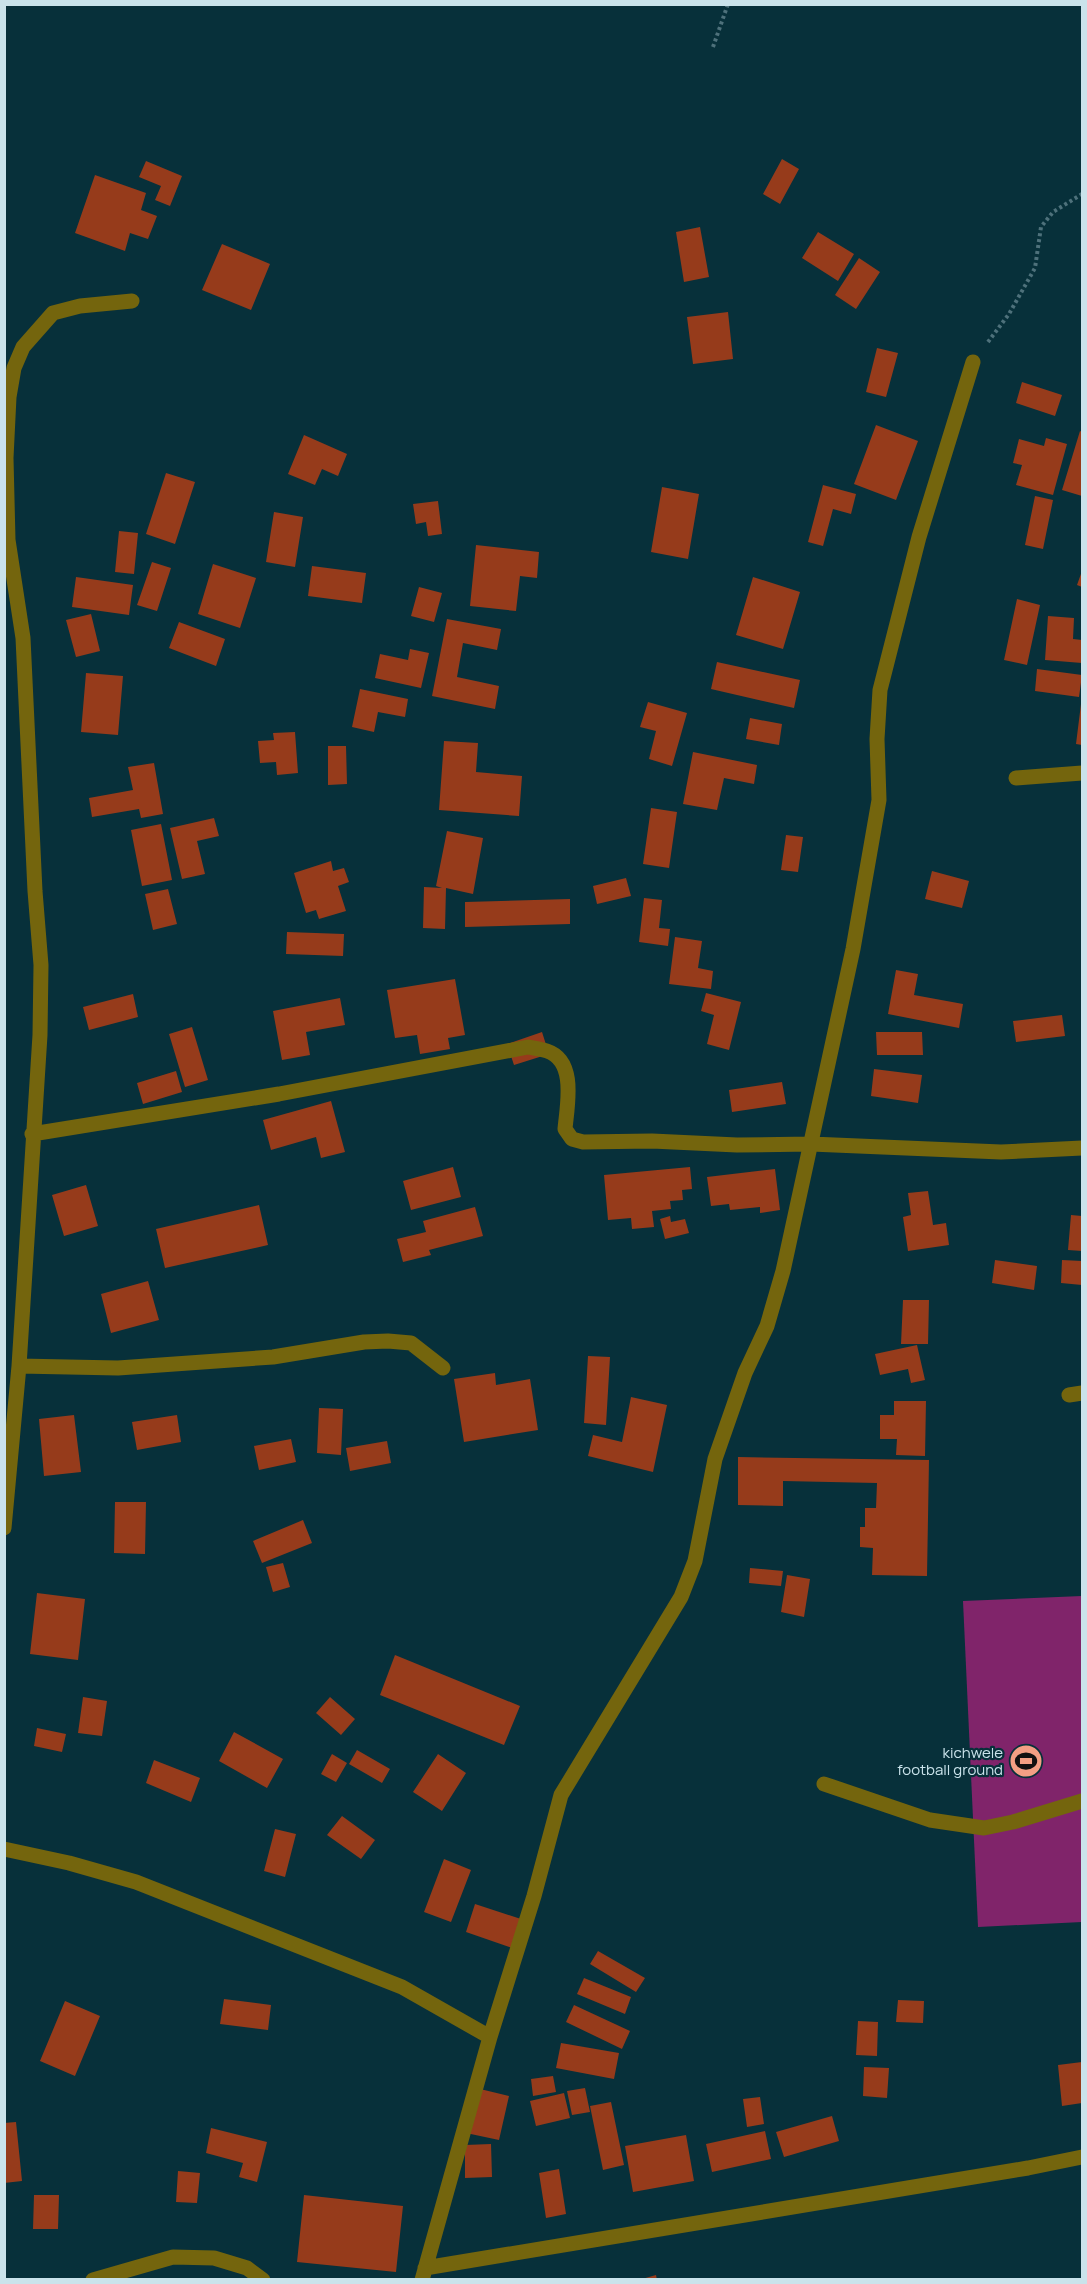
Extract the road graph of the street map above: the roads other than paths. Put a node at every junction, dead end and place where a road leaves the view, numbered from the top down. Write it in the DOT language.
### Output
graph roads {
  1 [pos="132,302"];
  2 [pos="973,362"];
  3 [pos="1083,773"];
  4 [pos="1016,778"];
  5 [pos="32,1134"];
  6 [pos="811,1144"];
  7 [pos="1083,1148"];
  8 [pos="19,1366"];
  9 [pos="443,1368"];
  10 [pos="4,1528"];
  11 [pos="824,1784"];
  12 [pos="1083,1801"];
  13 [pos="4,1849"];
  14 [pos="490,2037"];
  15 [pos="1083,2157"];
  16 [pos="423,2274"];
  17 [pos="93,2280"];
  18 [pos="263,2280"];
  1 -- 5 [label="street"];
  2 -- 6 [label="street"];
  3 -- 4 [label="street"];
  5 -- 6 [label="street"];
  5 -- 8 [label="street"];
  6 -- 7 [label="street"];
  6 -- 14 [label="street"];
  8 -- 9 [label="street"];
  8 -- 10 [label="street"];
  11 -- 12 [label="street"];
  13 -- 14 [label="street"];
  14 -- 16 [label="street"];
  15 -- 16 [label="street"];
  17 -- 18 [label="street"];
}
